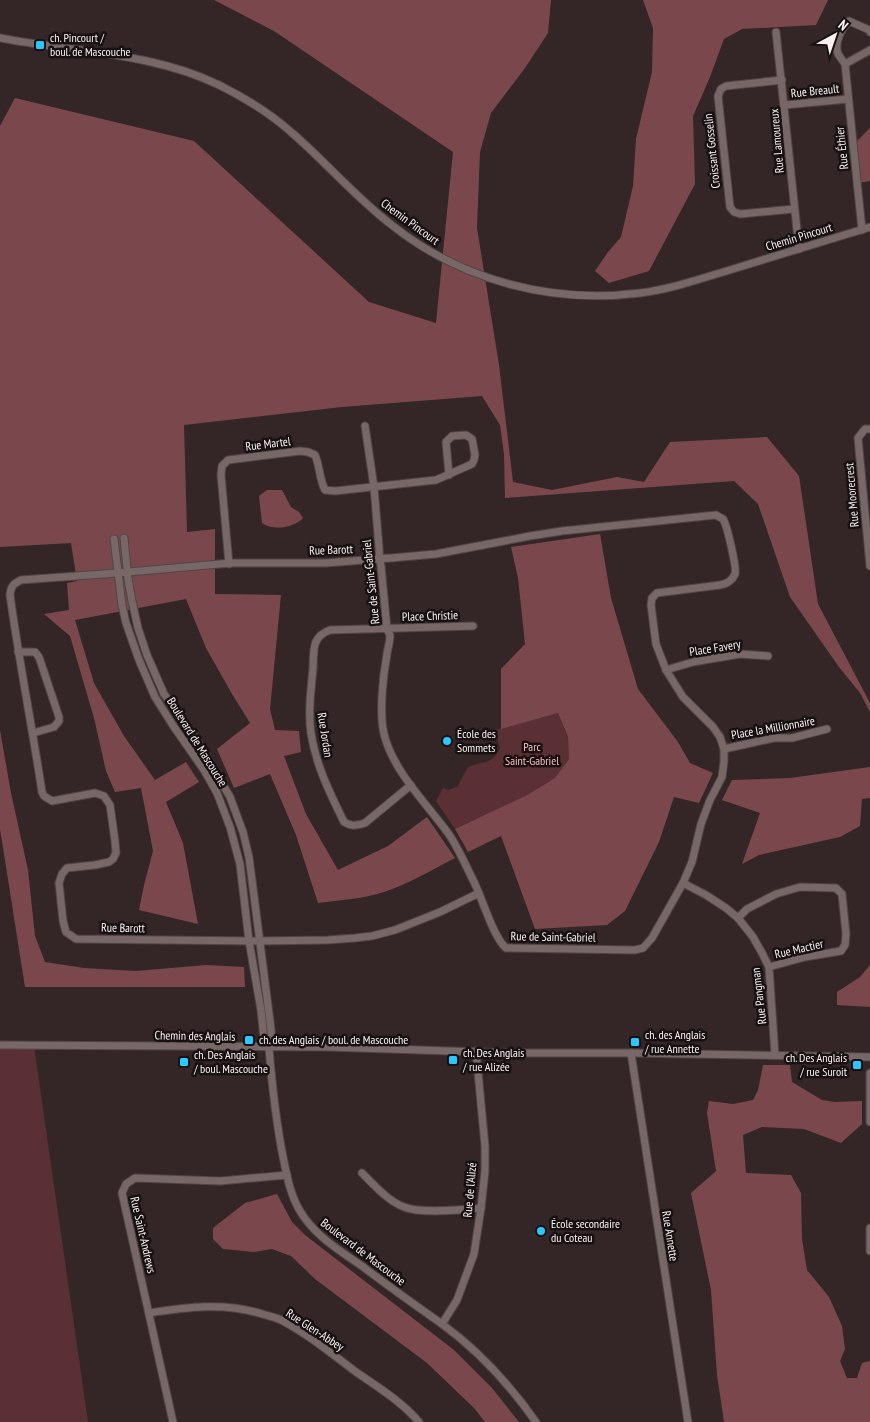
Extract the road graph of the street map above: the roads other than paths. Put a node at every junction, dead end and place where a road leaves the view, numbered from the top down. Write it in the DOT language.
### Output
graph roads {
  1 [pos="776,32"];
  2 [pos="870,32"];
  3 [pos="0,38"];
  4 [pos="870,50"];
  5 [pos="845,64"];
  6 [pos="782,80"];
  7 [pos="848,99"];
  8 [pos="785,105"];
  9 [pos="794,208"];
  10 [pos="870,227"];
  11 [pos="862,230"];
  12 [pos="799,249"];
  13 [pos="365,426"];
  14 [pos="870,429"];
  15 [pos="449,475"];
  16 [pos="374,487"];
  17 [pos="124,538"];
  18 [pos="114,539"];
  19 [pos="380,559"];
  20 [pos="229,564"];
  21 [pos="870,566"];
  22 [pos="128,572"];
  23 [pos="118,573"];
  24 [pos="473,626"];
  25 [pos="387,629"];
  26 [pos="18,652"];
  27 [pos="768,656"];
  28 [pos="666,670"];
  29 [pos="827,729"];
  30 [pos="33,733"];
  31 [pos="724,749"];
  32 [pos="411,785"];
  33 [pos="683,883"];
  34 [pos="480,893"];
  35 [pos="738,918"];
  36 [pos="249,941"];
  37 [pos="259,941"];
  38 [pos="768,967"];
  39 [pos="0,1045"];
  40 [pos="269,1048"];
  41 [pos="476,1051"];
  42 [pos="631,1053"];
  43 [pos="775,1055"];
  44 [pos="870,1057"];
  45 [pos="870,1073"];
  46 [pos="870,1122"];
  47 [pos="362,1173"];
  48 [pos="287,1175"];
  49 [pos="481,1208"];
  50 [pos="870,1228"];
  51 [pos="870,1251"];
  52 [pos="149,1313"];
  53 [pos="442,1324"];
  54 [pos="173,1422"];
  55 [pos="419,1422"];
  56 [pos="536,1422"];
  57 [pos="688,1422"];
  1 -- 6 [label="street, Rue Lamoureux"];
  2 -- 5 [label="street, Rue Éthier"];
  3 -- 12 [label="street, Chemin Pincourt"];
  4 -- 5 [label="street"];
  5 -- 7 [label="street, Rue Éthier"];
  6 -- 8 [label="street, Rue Lamoureux"];
  6 -- 9 [label="street, Croissant Gosselin"];
  7 -- 8 [label="street, Rue Breault"];
  7 -- 11 [label="street, Rue Éthier"];
  8 -- 9 [label="street, Rue Lamoureux"];
  9 -- 12 [label="street, Rue Lamoureux"];
  10 -- 11 [label="street, Chemin Pincourt"];
  11 -- 12 [label="street, Chemin Pincourt"];
  13 -- 16 [label="street, Rue de Saint-Gabriel"];
  14 -- 21 [label="street, Rue Moorecrest"];
  15 -- 15 [label="street, Rue Martel"];
  15 -- 16 [label="street, Rue Martel"];
  16 -- 19 [label="street, Rue de Saint-Gabriel"];
  16 -- 20 [label="street, Rue Martel"];
  17 -- 22 [label="street, Boulevard de Mascouche"];
  18 -- 23 [label="street, Boulevard de Mascouche"];
  19 -- 20 [label="street, Rue Barott"];
  19 -- 25 [label="street, Rue de Saint-Gabriel"];
  19 -- 28 [label="street, Rue Barott"];
  20 -- 22 [label="street, Rue Barott"];
  22 -- 23 [label="street, Rue Barott"];
  22 -- 37 [label="street, Boulevard de Mascouche"];
  23 -- 26 [label="street, Rue Barott"];
  23 -- 36 [label="street, Boulevard de Mascouche"];
  24 -- 25 [label="street, Place Christie"];
  25 -- 32 [label="street, Rue de Saint-Gabriel"];
  25 -- 32 [label="street, Rue Jordan"];
  26 -- 30 [label="street, Rue Barott"];
  26 -- 30 [label="street"];
  27 -- 28 [label="street, Place Favery"];
  28 -- 31 [label="street"];
  29 -- 31 [label="street, Place la Millionnaire"];
  30 -- 36 [label="street, Rue Barott"];
  31 -- 33 [label="street, Rue de Saint-Gabriel"];
  32 -- 34 [label="street, Rue de Saint-Gabriel"];
  33 -- 34 [label="street, Rue de Saint-Gabriel"];
  33 -- 35 [label="street, Rue Pangman"];
  34 -- 37 [label="street, Rue Barott"];
  35 -- 38 [label="street, Rue Pangman"];
  35 -- 38 [label="street, Rue Mactier"];
  36 -- 37 [label="street, Rue Barott"];
  36 -- 40 [label="street, Boulevard de Mascouche"];
  37 -- 40 [label="street, Boulevard de Mascouche"];
  38 -- 43 [label="street, Rue Pangman"];
  39 -- 40 [label="street, Chemin des Anglais"];
  40 -- 41 [label="street, Chemin des Anglais"];
  40 -- 48 [label="street, Boulevard de Mascouche"];
  41 -- 42 [label="street, Chemin des Anglais"];
  41 -- 49 [label="street, Rue de l'Alizé"];
  42 -- 43 [label="street, Chemin des Anglais"];
  42 -- 57 [label="street, Rue Annette"];
  43 -- 44 [label="street, Chemin des Anglais"];
  45 -- 46 [label="street"];
  47 -- 49 [label="street"];
  48 -- 52 [label="street, Rue Saint-Andrews"];
  48 -- 53 [label="street, Boulevard de Mascouche"];
  49 -- 53 [label="street, Rue de l'Alizé"];
  50 -- 51 [label="street"];
  52 -- 54 [label="street, Rue Saint-Andrews"];
  52 -- 55 [label="street, Rue Glen-Abbey"];
  53 -- 56 [label="street, Boulevard de Mascouche"];
}
